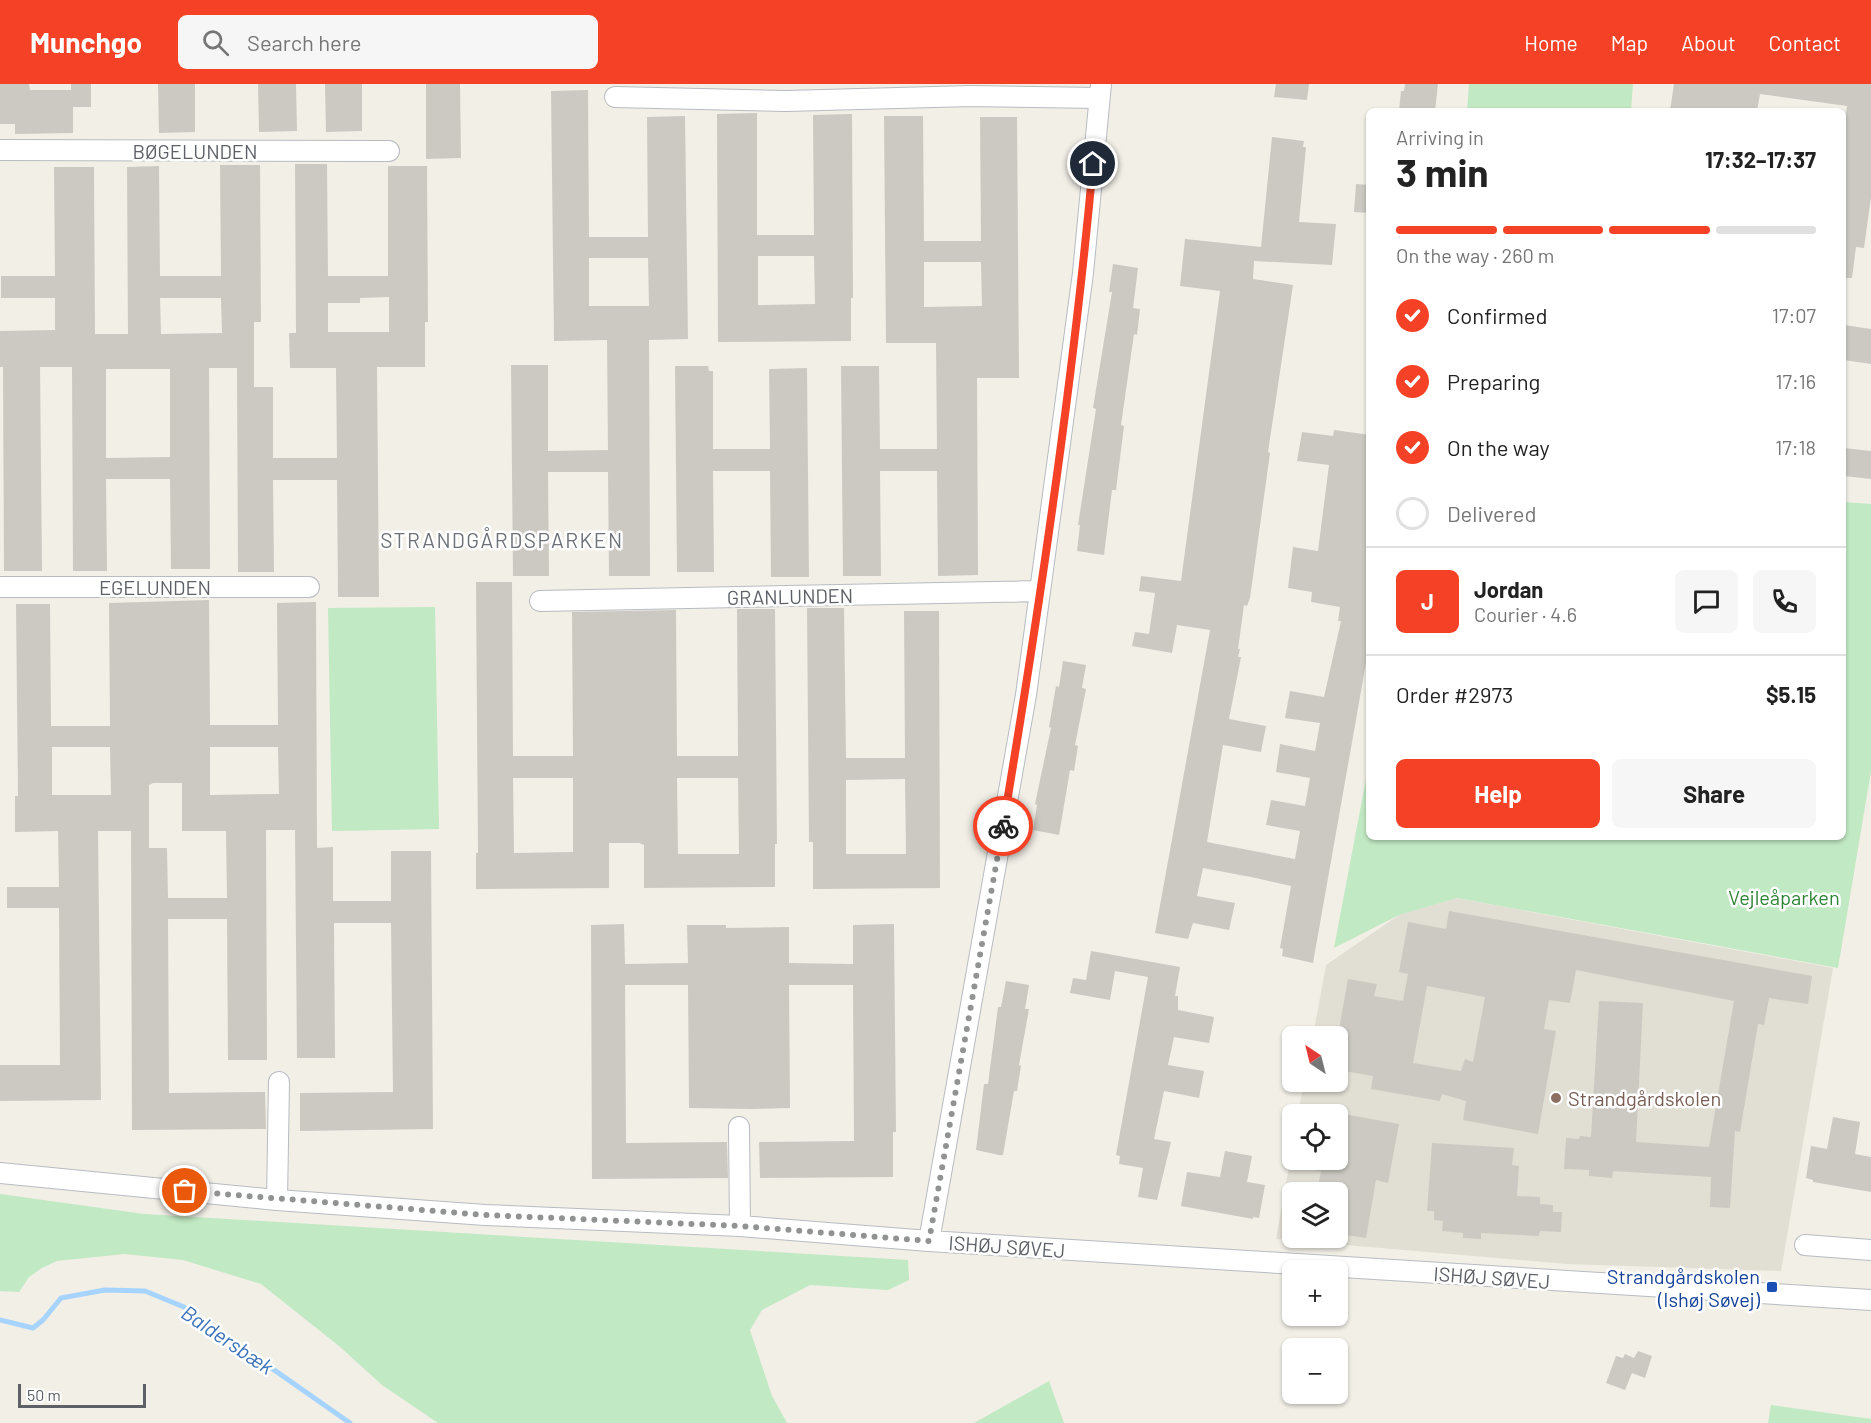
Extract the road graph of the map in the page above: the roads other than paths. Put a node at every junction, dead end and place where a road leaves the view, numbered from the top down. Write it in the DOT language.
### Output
graph roads {
  1 [pos="1100,91"];
  2 [pos="615,97"];
  3 [pos="0,150"];
  4 [pos="389,151"];
  5 [pos="0,587"];
  6 [pos="309,587"];
  7 [pos="1040,591"];
  8 [pos="540,601"];
  9 [pos="279,1082"];
  10 [pos="739,1127"];
  11 [pos="0,1173"];
  12 [pos="277,1200"];
  13 [pos="740,1226"];
  14 [pos="929,1241"];
  15 [pos="1805,1245"];
  16 [pos="1871,1250"];
  17 [pos="1871,1300"];
  1 -- 2 [label="street"];
  1 -- 7 [label="street"];
  3 -- 4 [label="street, BØGELUNDEN"];
  5 -- 6 [label="street, EGELUNDEN"];
  7 -- 8 [label="street, GRANLUNDEN"];
  7 -- 14 [label="street"];
  9 -- 12 [label="street"];
  10 -- 13 [label="street"];
  11 -- 12 [label="street, ISHØJ SØVEJ"];
  12 -- 13 [label="street, ISHØJ SØVEJ"];
  13 -- 14 [label="street, ISHØJ SØVEJ"];
  14 -- 17 [label="street, ISHØJ SØVEJ"];
  15 -- 16 [label="street"];
}
